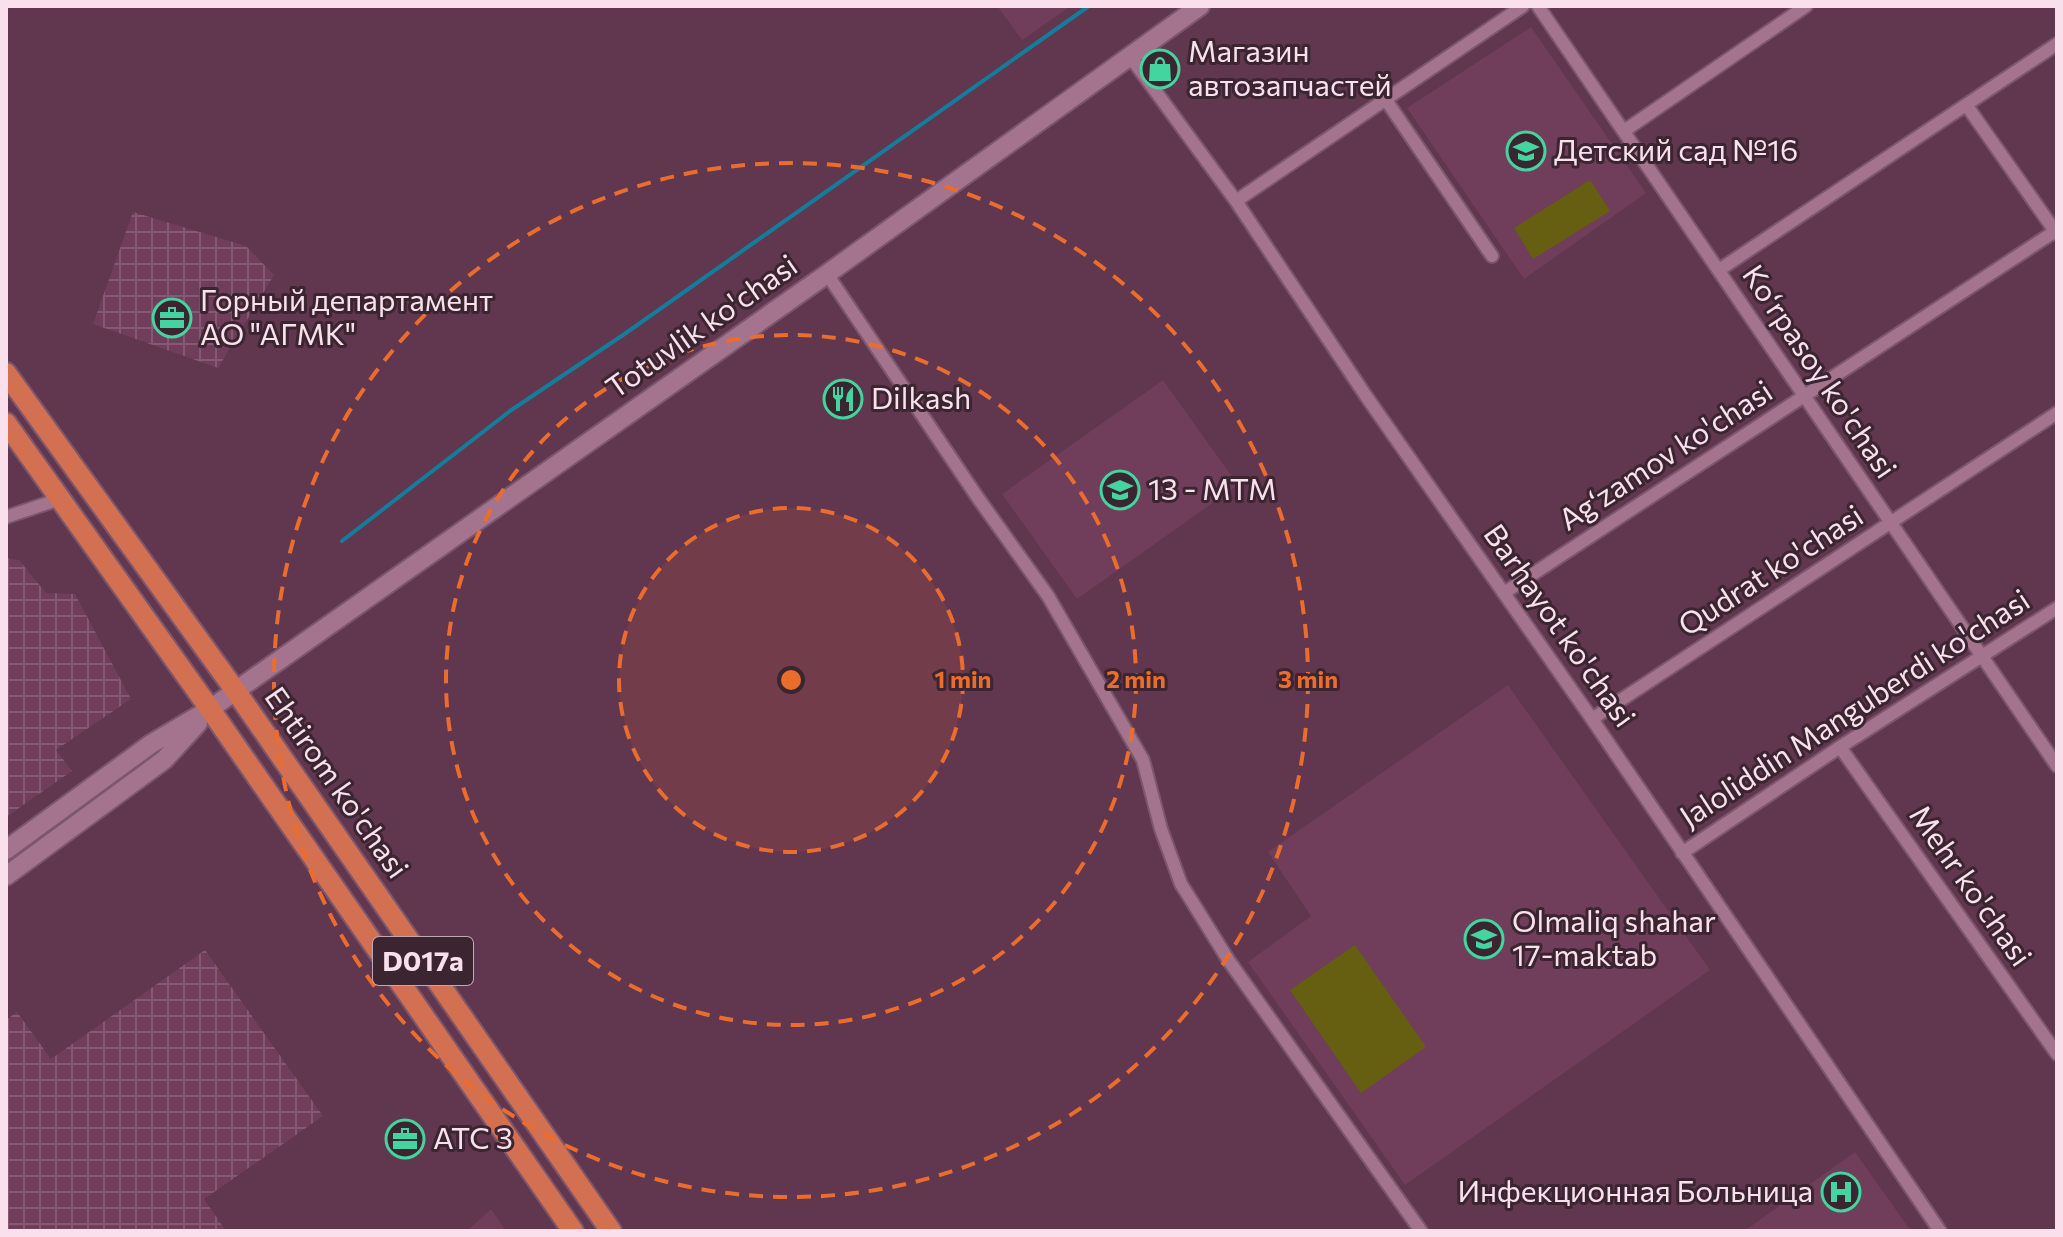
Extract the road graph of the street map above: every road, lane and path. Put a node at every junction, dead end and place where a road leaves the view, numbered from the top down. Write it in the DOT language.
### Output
graph roads {
  1 [pos="1200,6"];
  2 [pos="1523,6"];
  3 [pos="1538,6"];
  4 [pos="1806,6"];
  5 [pos="2057,44"];
  6 [pos="1129,55"];
  7 [pos="1386,100"];
  8 [pos="1967,106"];
  9 [pos="1624,131"];
  10 [pos="1236,201"];
  11 [pos="2056,232"];
  12 [pos="1492,256"];
  13 [pos="1719,270"];
  14 [pos="827,274"];
  15 [pos="6,373"];
  16 [pos="1804,396"];
  17 [pos="2057,413"];
  18 [pos="6,423"];
  19 [pos="60,499"];
  20 [pos="6,517"];
  21 [pos="1890,524"];
  22 [pos="1504,593"];
  23 [pos="2057,608"];
  24 [pos="1982,655"];
  25 [pos="235,690"];
  26 [pos="210,709"];
  27 [pos="1592,719"];
  28 [pos="1840,747"];
  29 [pos="2057,766"];
  30 [pos="6,850"];
  31 [pos="1682,853"];
  32 [pos="6,876"];
  33 [pos="2057,1054"];
  34 [pos="573,1231"];
  35 [pos="611,1231"];
  36 [pos="1421,1231"];
  37 [pos="1940,1231"];
  1 -- 6 [label="main road, Totuvlik ko'chasi"];
  2 -- 7 [label="street"];
  3 -- 9 [label="street, Ko‘rpasoy ko'chasi"];
  4 -- 9 [label="street"];
  5 -- 8 [label="street"];
  6 -- 10 [label="street, Barhayot ko'chasi"];
  6 -- 14 [label="main road, Totuvlik ko'chasi"];
  7 -- 10 [label="street"];
  7 -- 12 [label="street"];
  8 -- 11 [label="street"];
  8 -- 13 [label="street"];
  9 -- 13 [label="street, Ko‘rpasoy ko'chasi"];
  10 -- 22 [label="street, Barhayot ko'chasi"];
  11 -- 16 [label="street, Ag‘zamov ko'chasi"];
  13 -- 16 [label="street, Ko‘rpasoy ko'chasi"];
  14 -- 25 [label="main road, Totuvlik ko'chasi"];
  14 -- 36 [label="street"];
  15 -- 25 [label="main road, Ehtirom ko'chasi / D017a"];
  16 -- 21 [label="street, Ko‘rpasoy ko'chasi"];
  16 -- 22 [label="street, Ag‘zamov ko'chasi"];
  17 -- 21 [label="street, Qudrat ko'chasi"];
  18 -- 19 [label="main road, Ehtirom ko'chasi / D017a"];
  19 -- 20 [label="street"];
  19 -- 26 [label="main road, Ehtirom ko'chasi / D017a"];
  21 -- 24 [label="street, Ko‘rpasoy ko'chasi"];
  21 -- 27 [label="street, Qudrat ko'chasi"];
  22 -- 27 [label="street, Barhayot ko'chasi"];
  23 -- 24 [label="street, Jaloliddin Manguberdi ko'chasi"];
  24 -- 28 [label="street, Jaloliddin Manguberdi ko'chasi"];
  24 -- 29 [label="street, Ko‘rpasoy ko'chasi"];
  25 -- 26 [label="main road, Totuvlik ko'chasi"];
  25 -- 35 [label="main road, Ehtirom ko'chasi / D017a"];
  26 -- 30 [label="main road"];
  26 -- 32 [label="main road"];
  26 -- 34 [label="main road, Ehtirom ko'chasi / D017a"];
  27 -- 31 [label="street, Barhayot ko'chasi"];
  28 -- 31 [label="street, Jaloliddin Manguberdi ko'chasi"];
  28 -- 33 [label="street, Mehr ko'chasi"];
  31 -- 37 [label="street, Barhayot ko'chasi"];
}
